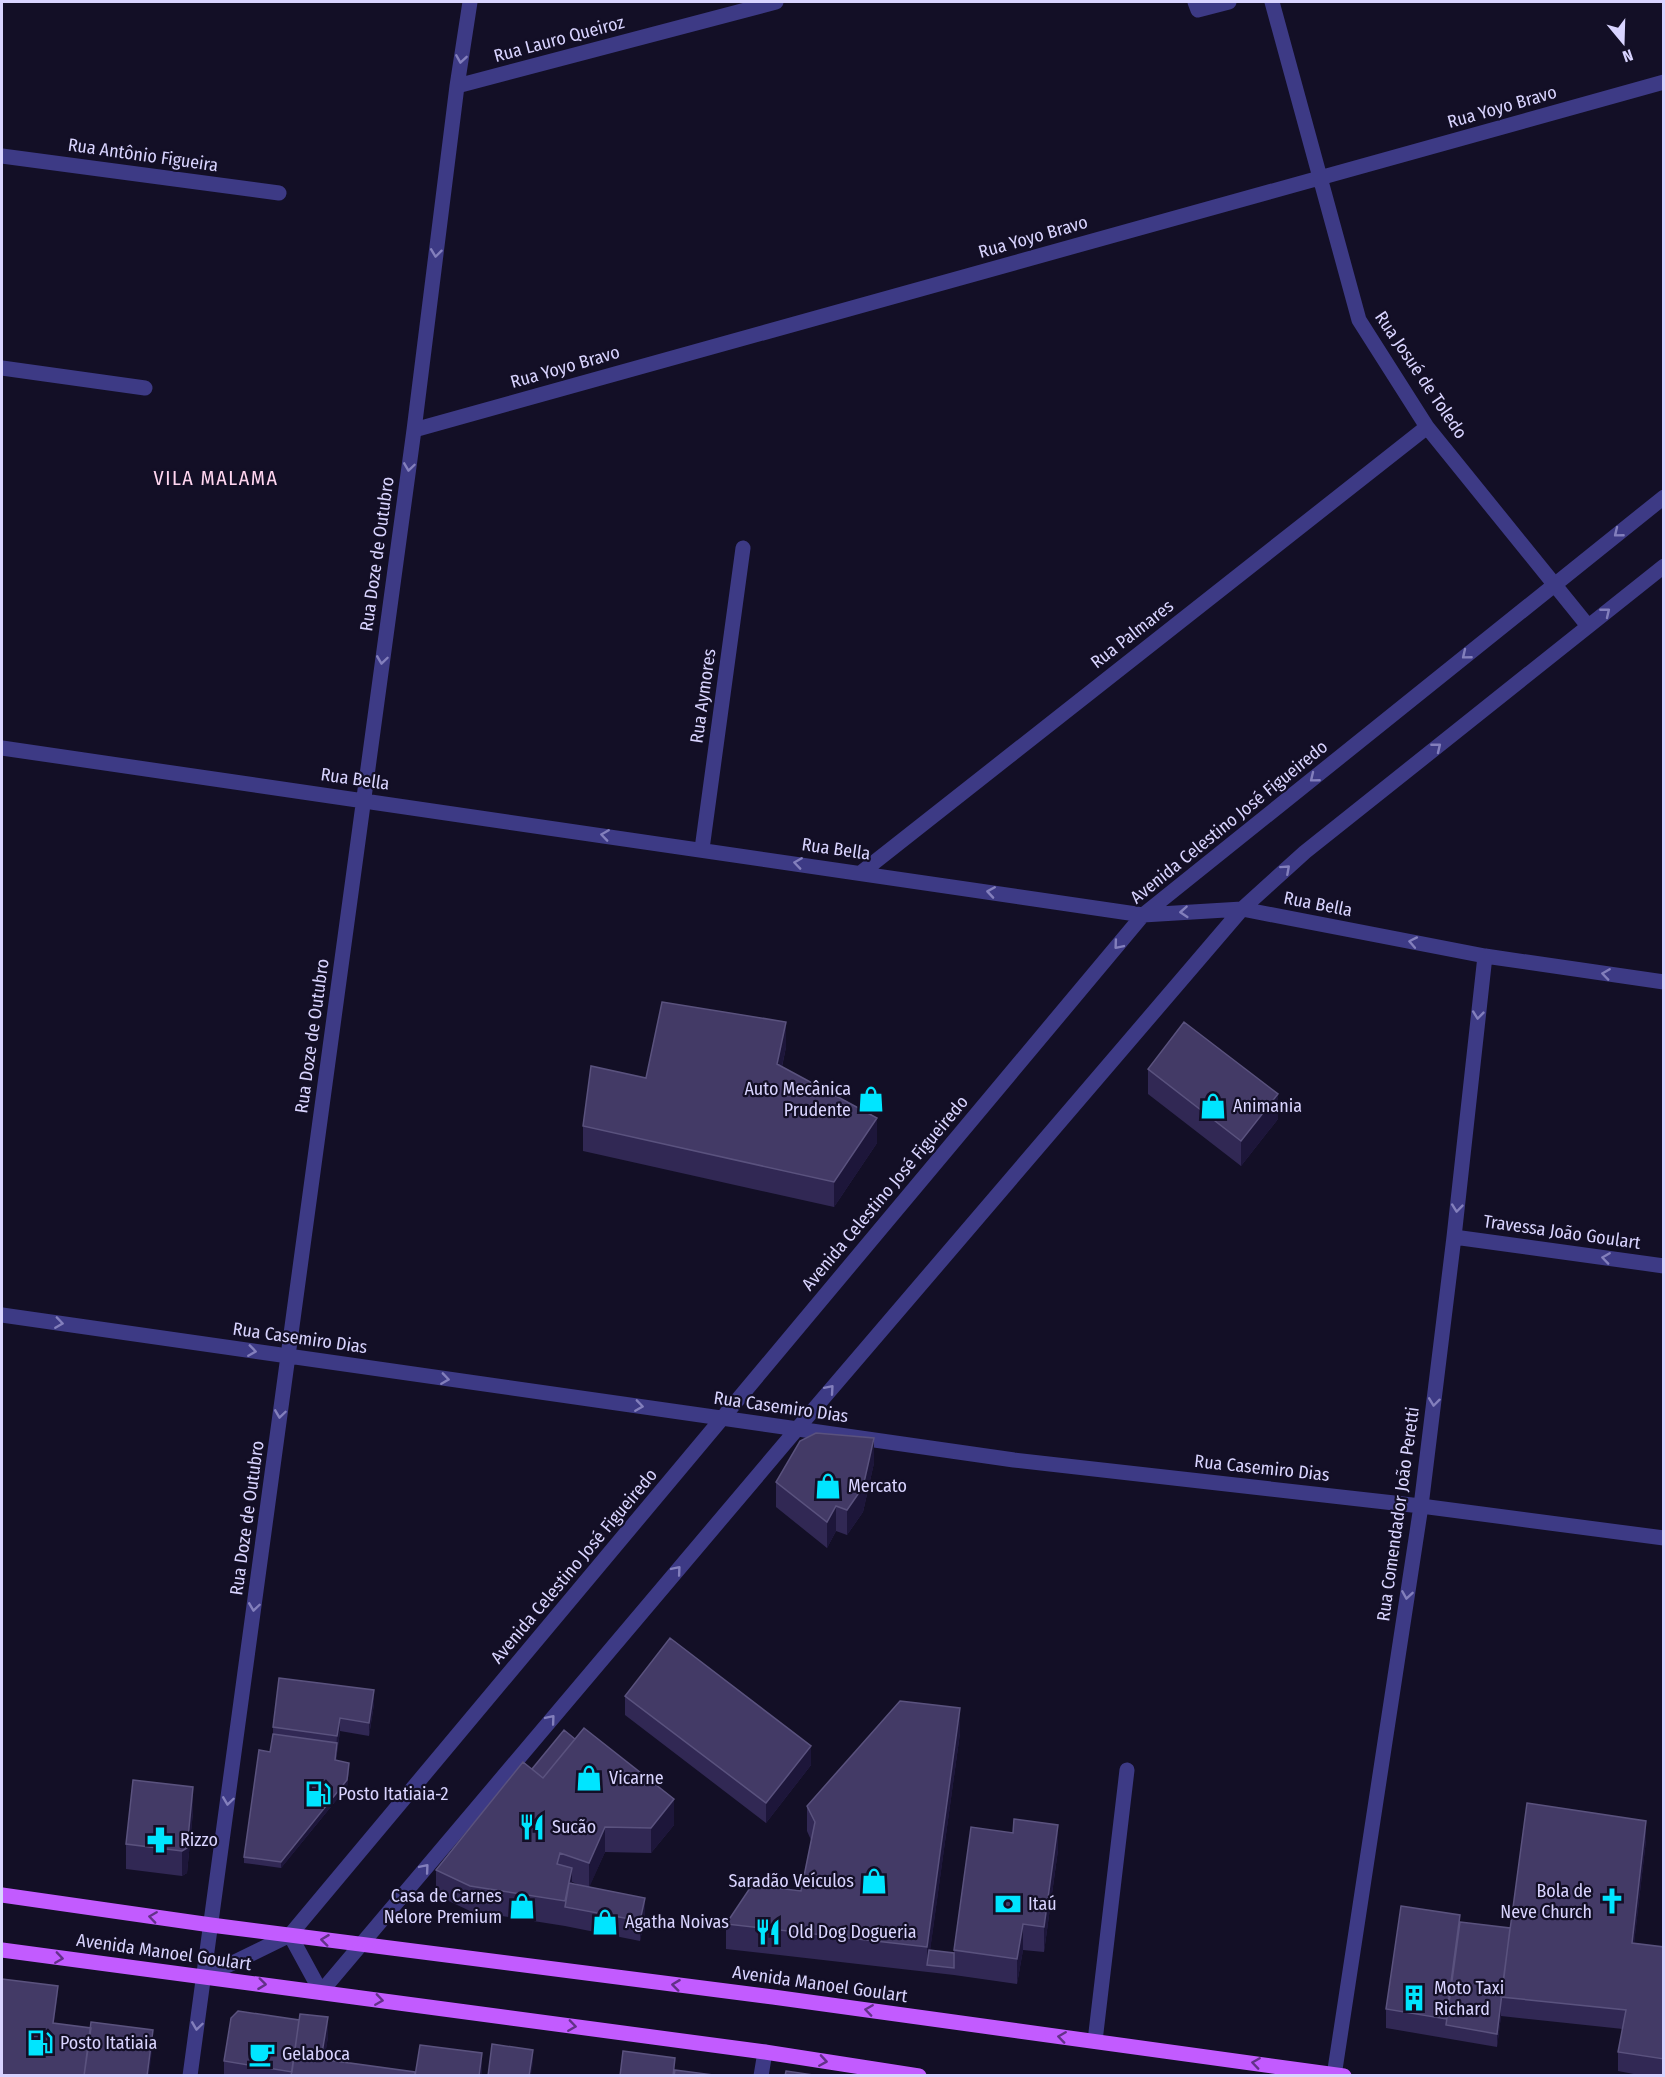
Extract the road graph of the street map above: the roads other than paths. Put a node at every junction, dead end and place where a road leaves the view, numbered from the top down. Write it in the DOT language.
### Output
graph roads {
  1 [pos="470,2"];
  2 [pos="776,2"];
  3 [pos="1195,2"];
  4 [pos="1229,2"];
  5 [pos="1272,2"];
  6 [pos="1664,82"];
  7 [pos="457,86"];
  8 [pos="2,156"];
  9 [pos="1320,177"];
  10 [pos="279,193"];
  11 [pos="2,368"];
  12 [pos="145,388"];
  13 [pos="1427,427"];
  14 [pos="414,430"];
  15 [pos="1664,497"];
  16 [pos="743,548"];
  17 [pos="1664,566"];
  18 [pos="1555,584"];
  19 [pos="1588,626"];
  20 [pos="2,748"];
  21 [pos="363,800"];
  22 [pos="702,849"];
  23 [pos="862,872"];
  24 [pos="1242,909"];
  25 [pos="1143,915"];
  26 [pos="1485,957"];
  27 [pos="1664,982"];
  28 [pos="1454,1237"];
  29 [pos="1664,1266"];
  30 [pos="2,1315"];
  31 [pos="288,1356"];
  32 [pos="723,1418"];
  33 [pos="796,1429"];
  34 [pos="1421,1506"];
  35 [pos="1664,1538"];
  36 [pos="1127,1770"];
  37 [pos="2,1895"];
  38 [pos="211,1925"];
  39 [pos="290,1935"];
  40 [pos="360,1944"];
  41 [pos="2,1950"];
  42 [pos="204,1977"];
  43 [pos="321,1992"];
  44 [pos="1095,2041"];
  45 [pos="765,2052"];
  46 [pos="1338,2075"];
  47 [pos="190,2076"];
  48 [pos="761,2076"];
  49 [pos="919,2076"];
  1 -- 7 [label="street, Rua Doze de Outubro, one-way"];
  2 -- 7 [label="street, Rua Lauro Queiroz"];
  3 -- 4 [label="street"];
  5 -- 9 [label="street, Rua Josué de Toledo"];
  6 -- 9 [label="street, Rua Yoyo Bravo"];
  7 -- 14 [label="street, Rua Doze de Outubro, one-way"];
  8 -- 10 [label="street, Rua Antônio Figueira"];
  9 -- 13 [label="street, Rua Josué de Toledo"];
  9 -- 14 [label="street, Rua Yoyo Bravo"];
  11 -- 12 [label="street"];
  13 -- 18 [label="street, Rua Josué de Toledo"];
  13 -- 23 [label="street, Rua Palmares"];
  14 -- 21 [label="street, Rua Doze de Outubro, one-way"];
  15 -- 18 [label="street, Avenida Celestino José Figueiredo, one-way"];
  16 -- 22 [label="street, Rua Aymores"];
  19 -- 17 [label="street, one-way"];
  18 -- 19 [label="street, Rua Josué de Toledo"];
  18 -- 25 [label="street, Avenida Celestino José Figueiredo, one-way"];
  24 -- 19 [label="street, one-way"];
  20 -- 21 [label="street, Rua Bella"];
  22 -- 21 [label="street, Rua Bella, one-way"];
  21 -- 31 [label="street, Rua Doze de Outubro"];
  23 -- 22 [label="street, Rua Bella, one-way"];
  25 -- 23 [label="street, Rua Bella, one-way"];
  24 -- 25 [label="street, Rua Bella, one-way"];
  26 -- 24 [label="street, Rua Bella, one-way"];
  33 -- 24 [label="street, one-way"];
  25 -- 32 [label="street, Avenida Celestino José Figueiredo, one-way"];
  27 -- 26 [label="street, Rua Bella, one-way"];
  26 -- 28 [label="street, Rua Comendador João Peretti, one-way"];
  29 -- 28 [label="street, Travessa João Goulart, one-way"];
  28 -- 34 [label="street, Rua Comendador João Peretti, one-way"];
  30 -- 31 [label="street, Rua Casemiro Dias, one-way"];
  31 -- 32 [label="street, Rua Casemiro Dias, one-way"];
  31 -- 38 [label="street, Rua Doze de Outubro, one-way"];
  32 -- 33 [label="street, Rua Casemiro Dias"];
  32 -- 39 [label="street, Avenida Celestino José Figueiredo"];
  33 -- 34 [label="street, Rua Casemiro Dias"];
  40 -- 33 [label="street, one-way"];
  34 -- 35 [label="street, Rua Casemiro Dias"];
  34 -- 46 [label="street, Rua Comendador João Peretti, one-way"];
  36 -- 44 [label="street"];
  38 -- 37 [label="main road, Avenida Manoel Goulart, one-way"];
  38 -- 39 [label="main road, Avenida Manoel Goulart"];
  38 -- 42 [label="street, Rua Doze de Outubro"];
  40 -- 39 [label="main road, Avenida Manoel Goulart, one-way"];
  39 -- 42 [label="street, Avenida Celestino José Figueiredo"];
  39 -- 43 [label="street"];
  40 -- 43 [label="street"];
  44 -- 40 [label="main road, Avenida Manoel Goulart, one-way"];
  41 -- 42 [label="main road, Avenida Manoel Goulart, one-way"];
  42 -- 43 [label="main road, Avenida Manoel Goulart, one-way"];
  42 -- 47 [label="street, Rua Doze de Outubro, one-way"];
  43 -- 45 [label="main road, Avenida Manoel Goulart, one-way"];
  46 -- 44 [label="main road, Avenida Manoel Goulart, one-way"];
  45 -- 48 [label="street"];
  45 -- 49 [label="main road, Avenida Manoel Goulart, one-way"];
}
